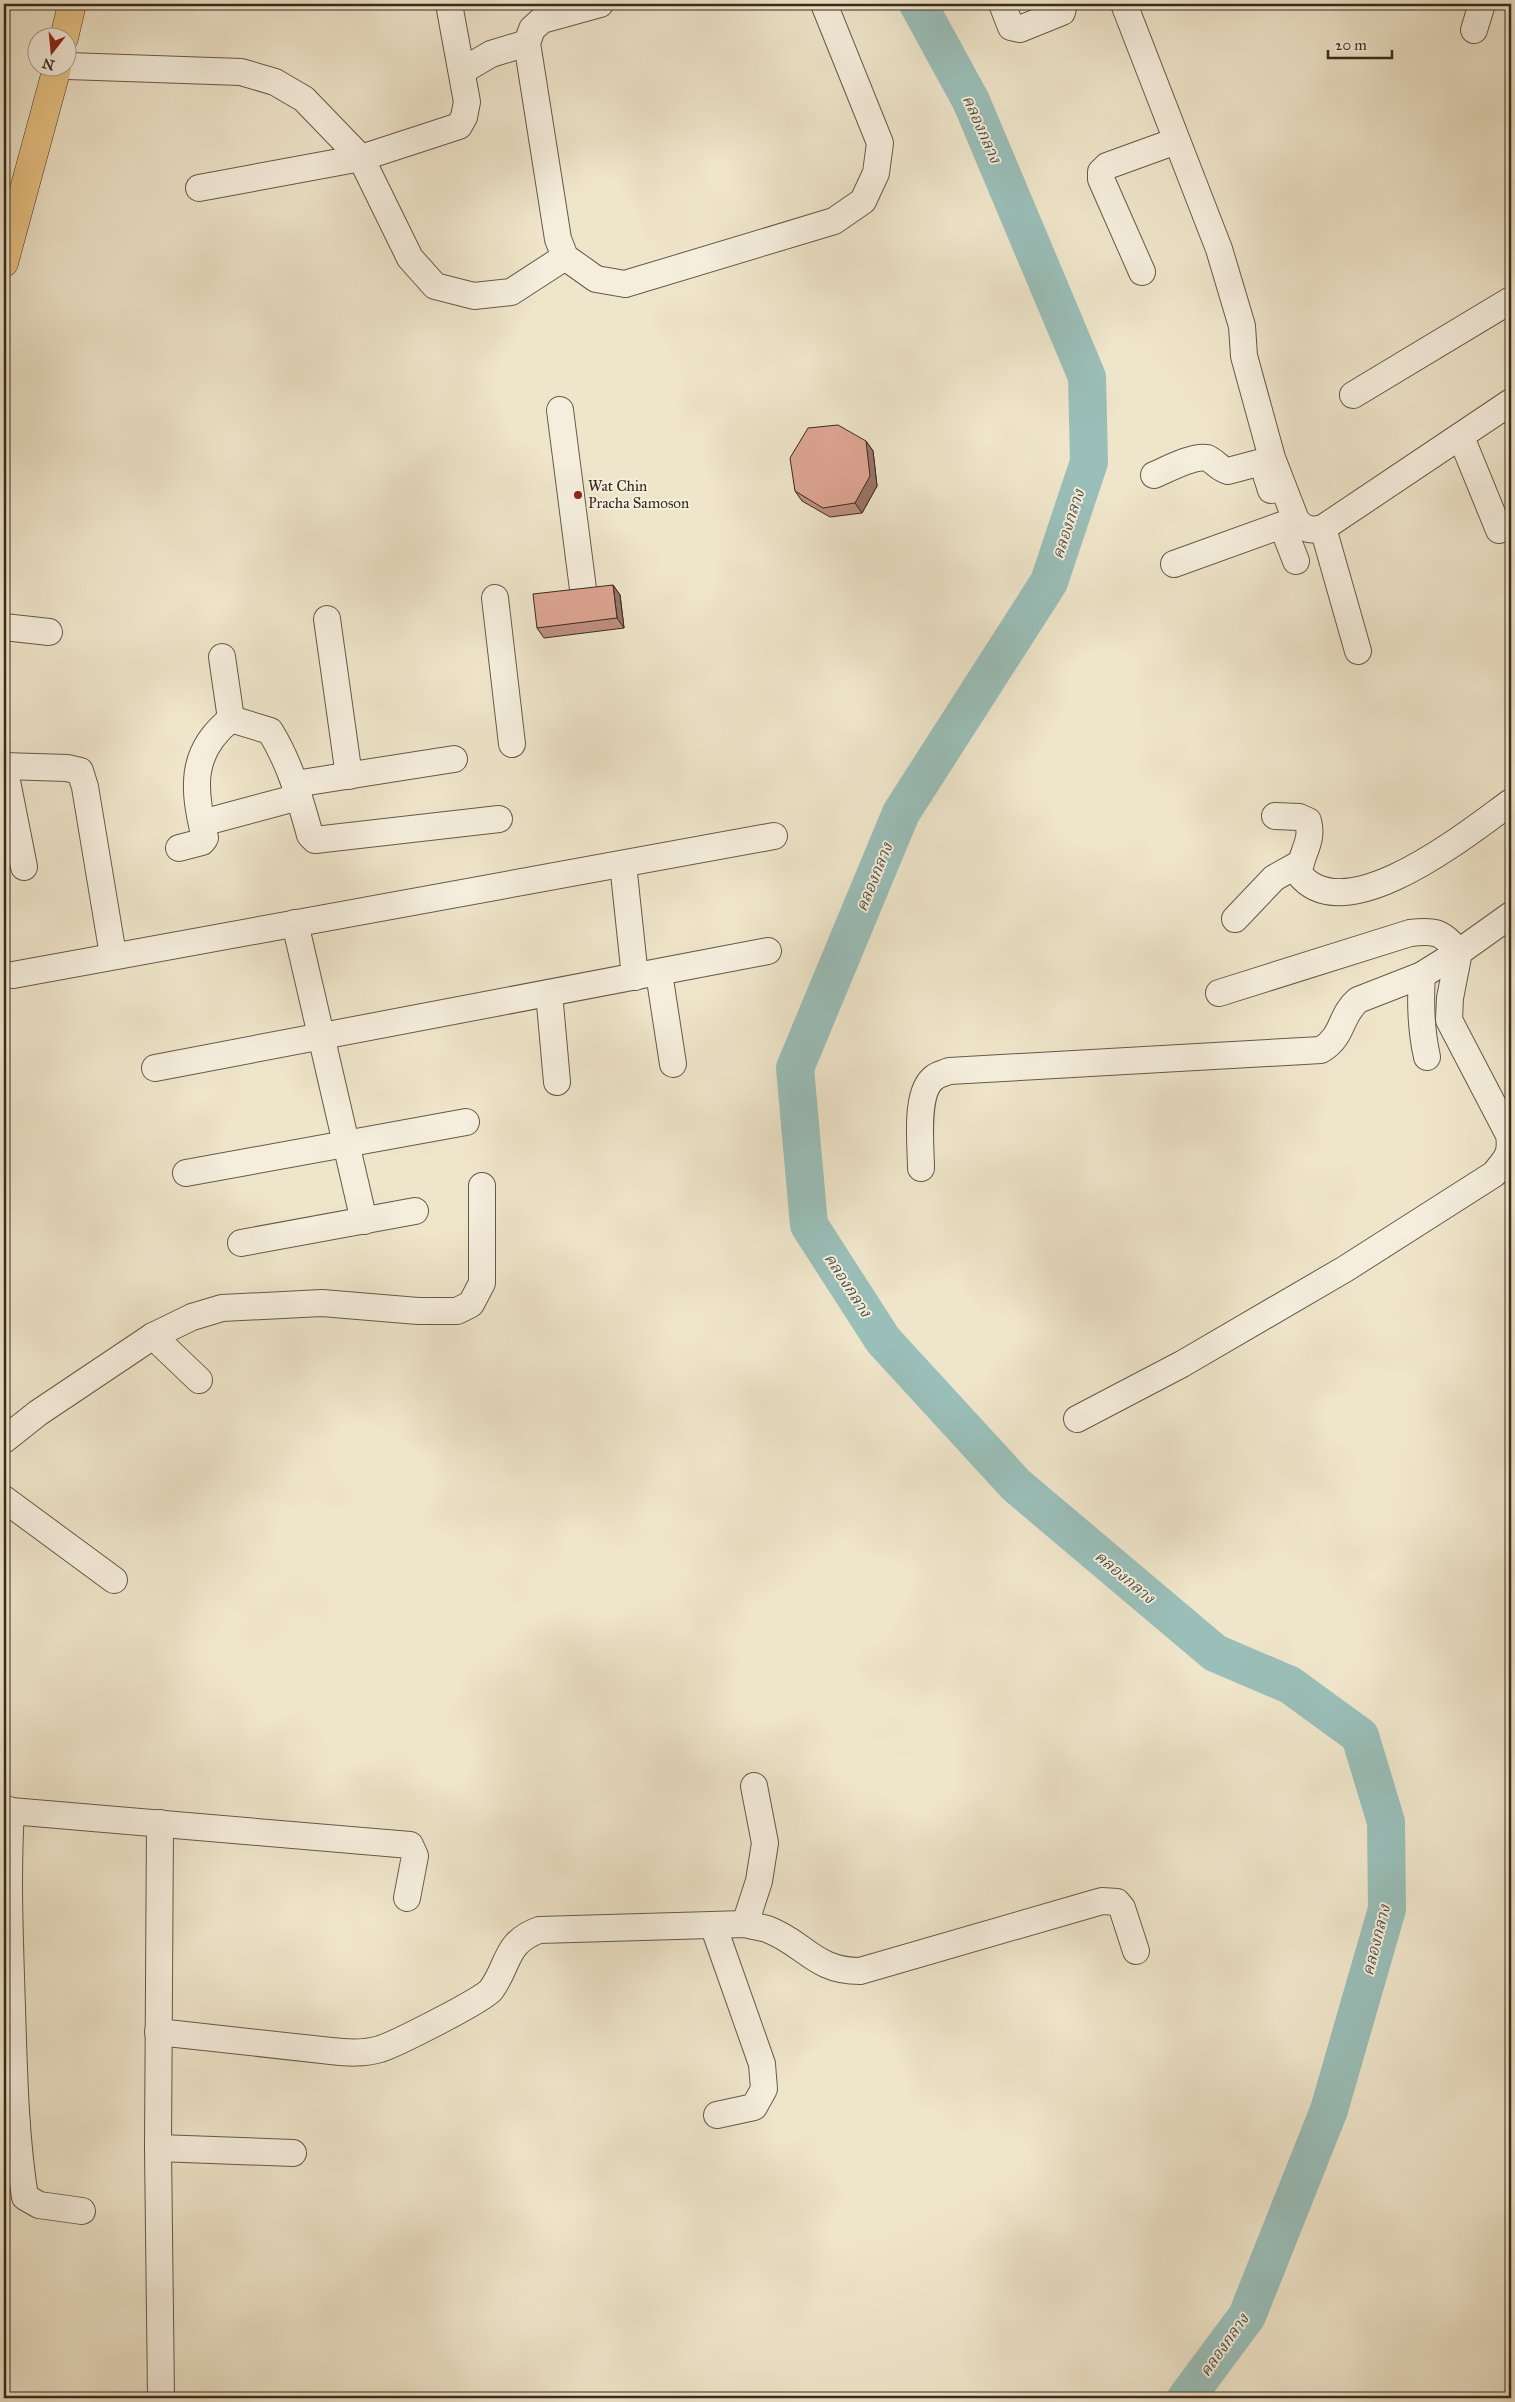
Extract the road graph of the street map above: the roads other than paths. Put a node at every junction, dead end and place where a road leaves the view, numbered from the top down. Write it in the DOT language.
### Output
graph roads {
  1 [pos="72,4"];
  2 [pos="449,4"];
  3 [pos="600,4"];
  4 [pos="824,4"];
  5 [pos="1002,4"];
  6 [pos="1064,4"];
  7 [pos="1124,4"];
  8 [pos="1482,4"];
  9 [pos="66,28"];
  10 [pos="1474,30"];
  11 [pos="527,43"];
  12 [pos="78,66"];
  13 [pos="462,71"];
  14 [pos="54,78"];
  15 [pos="1176,140"];
  16 [pos="361,158"];
  17 [pos="199,188"];
  18 [pos="565,257"];
  19 [pos="4,263"];
  20 [pos="1142,272"];
  21 [pos="1511,300"];
  22 [pos="1354,395"];
  23 [pos="1511,402"];
  24 [pos="560,410"];
  25 [pos="1461,437"];
  26 [pos="1154,475"];
  27 [pos="1289,522"];
  28 [pos="1323,528"];
  29 [pos="1499,530"];
  30 [pos="1296,561"];
  31 [pos="1174,564"];
  32 [pos="583,589"];
  33 [pos="495,598"];
  34 [pos="327,619"];
  35 [pos="4,628"];
  36 [pos="49,632"];
  37 [pos="1358,651"];
  38 [pos="222,657"];
  39 [pos="231,719"];
  40 [pos="512,744"];
  41 [pos="454,759"];
  42 [pos="4,766"];
  43 [pos="349,776"];
  44 [pos="297,790"];
  45 [pos="1511,802"];
  46 [pos="1275,816"];
  47 [pos="499,819"];
  48 [pos="202,823"];
  49 [pos="774,836"];
  50 [pos="179,848"];
  51 [pos="623,864"];
  52 [pos="1300,864"];
  53 [pos="24,867"];
  54 [pos="1511,915"];
  55 [pos="1235,919"];
  56 [pos="295,923"];
  57 [pos="768,951"];
  58 [pos="1459,952"];
  59 [pos="112,955"];
  60 [pos="13,975"];
  61 [pos="647,975"];
  62 [pos="1422,975"];
  63 [pos="549,993"];
  64 [pos="1219,993"];
  65 [pos="322,1037"];
  66 [pos="1427,1057"];
  67 [pos="673,1064"];
  68 [pos="154,1068"];
  69 [pos="557,1082"];
  70 [pos="466,1122"];
  71 [pos="347,1144"];
  72 [pos="1511,1149"];
  73 [pos="921,1168"];
  74 [pos="186,1173"];
  75 [pos="482,1186"];
  76 [pos="415,1211"];
  77 [pos="364,1221"];
  78 [pos="241,1243"];
  79 [pos="153,1336"];
  80 [pos="199,1380"];
  81 [pos="1077,1419"];
  82 [pos="4,1440"];
  83 [pos="4,1499"];
  84 [pos="114,1580"];
  85 [pos="754,1786"];
  86 [pos="7,1809"];
  87 [pos="160,1822"];
  88 [pos="408,1898"];
  89 [pos="745,1924"];
  90 [pos="712,1925"];
  91 [pos="1136,1951"];
  92 [pos="158,2032"];
  93 [pos="9,2074"];
  94 [pos="716,2115"];
  95 [pos="158,2148"];
  96 [pos="293,2153"];
  97 [pos="82,2211"];
  98 [pos="162,2398"];
  1 -- 9 [label="main road"];
  2 -- 13 [label="street"];
  3 -- 11 [label="street"];
  4 -- 18 [label="street"];
  5 -- 6 [label="street"];
  7 -- 15 [label="street"];
  8 -- 10 [label="street"];
  11 -- 13 [label="street"];
  11 -- 18 [label="street"];
  12 -- 16 [label="street"];
  13 -- 16 [label="street"];
  14 -- 19 [label="main road"];
  15 -- 20 [label="street"];
  15 -- 27 [label="street"];
  16 -- 17 [label="street"];
  16 -- 18 [label="street"];
  21 -- 22 [label="street"];
  23 -- 25 [label="street"];
  24 -- 32 [label="street"];
  25 -- 28 [label="street"];
  25 -- 29 [label="street"];
  26 -- 27 [label="street"];
  27 -- 28 [label="street"];
  27 -- 30 [label="street"];
  27 -- 31 [label="street"];
  28 -- 37 [label="street"];
  33 -- 40 [label="street"];
  34 -- 43 [label="street"];
  35 -- 36 [label="street"];
  38 -- 39 [label="street"];
  39 -- 44 [label="street"];
  39 -- 48 [label="street"];
  41 -- 43 [label="street"];
  42 -- 53 [label="street"];
  42 -- 59 [label="street"];
  43 -- 44 [label="street"];
  44 -- 47 [label="street"];
  44 -- 48 [label="street"];
  45 -- 52 [label="street"];
  46 -- 52 [label="street"];
  48 -- 50 [label="street"];
  49 -- 51 [label="street"];
  51 -- 56 [label="street"];
  51 -- 61 [label="street"];
  52 -- 55 [label="street"];
  54 -- 58 [label="street"];
  56 -- 59 [label="street"];
  56 -- 65 [label="street"];
  57 -- 61 [label="street"];
  58 -- 62 [label="street"];
  58 -- 64 [label="street"];
  58 -- 72 [label="street"];
  59 -- 60 [label="street"];
  61 -- 63 [label="street"];
  61 -- 67 [label="street"];
  62 -- 66 [label="street"];
  62 -- 73 [label="street"];
  63 -- 65 [label="street"];
  63 -- 69 [label="street"];
  65 -- 68 [label="street"];
  65 -- 71 [label="street"];
  70 -- 71 [label="street"];
  71 -- 74 [label="street"];
  71 -- 77 [label="street"];
  72 -- 81 [label="street"];
  75 -- 79 [label="street"];
  76 -- 77 [label="street"];
  77 -- 78 [label="street"];
  79 -- 80 [label="street"];
  79 -- 82 [label="street"];
  83 -- 84 [label="street"];
  85 -- 89 [label="street"];
  86 -- 87 [label="street"];
  86 -- 93 [label="street"];
  87 -- 88 [label="street"];
  87 -- 92 [label="street"];
  89 -- 90 [label="street"];
  89 -- 91 [label="street"];
  90 -- 92 [label="street"];
  90 -- 94 [label="street"];
  92 -- 95 [label="street"];
  93 -- 97 [label="street"];
  95 -- 96 [label="street"];
  95 -- 98 [label="street"];
}
